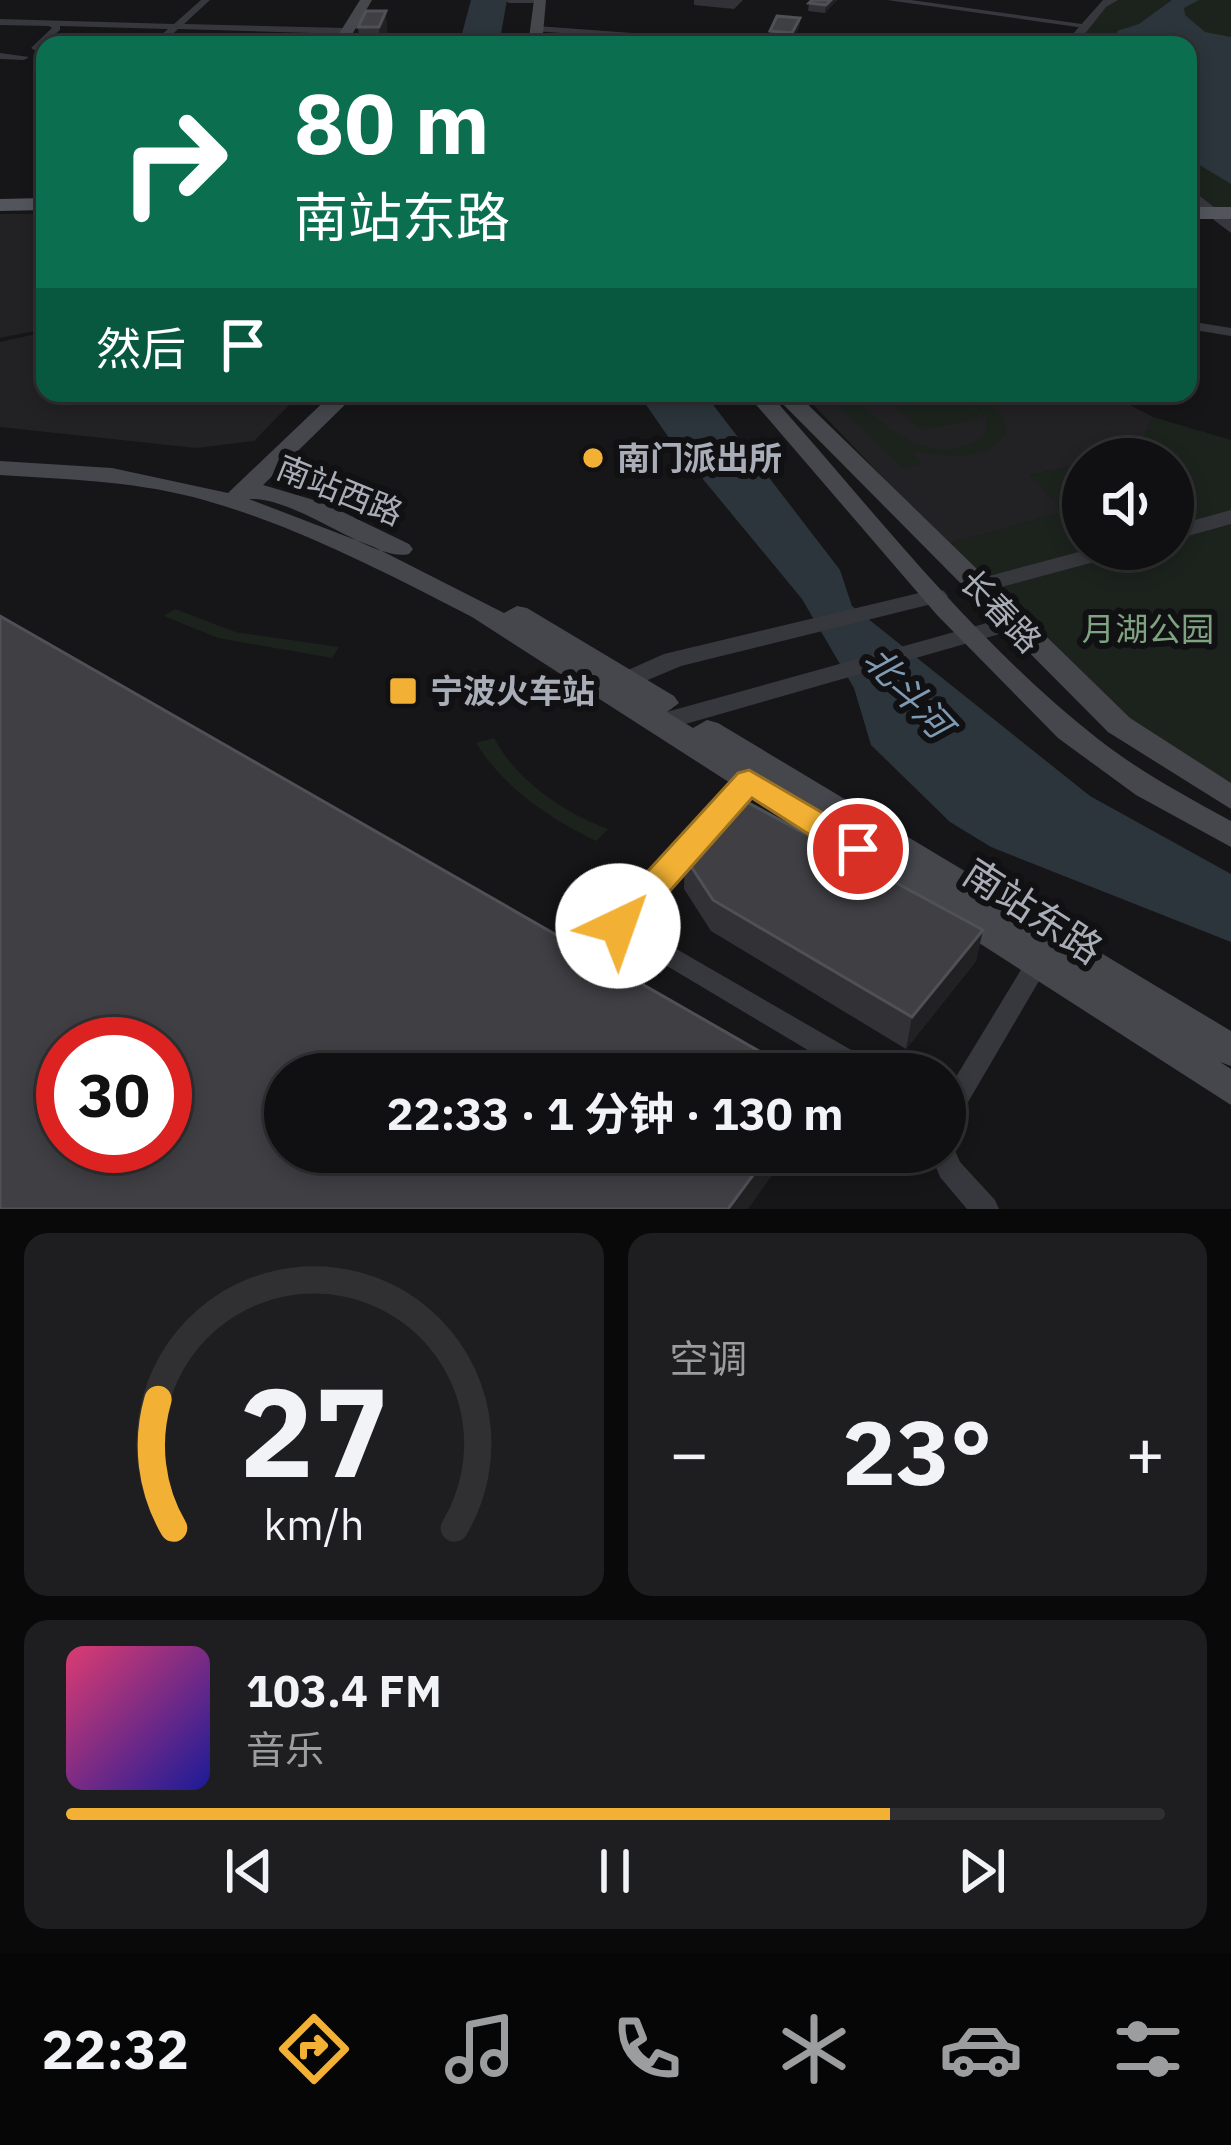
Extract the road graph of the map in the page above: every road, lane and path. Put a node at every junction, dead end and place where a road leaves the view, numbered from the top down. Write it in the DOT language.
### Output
graph roads {
  1 [pos="206,0"];
  2 [pos="366,0"];
  3 [pos="510,0"];
  4 [pos="540,0"];
  5 [pos="891,0"];
  6 [pos="1112,0"];
  7 [pos="0,22"];
  8 [pos="52,23"];
  9 [pos="1084,25"];
  10 [pos="175,27"];
  11 [pos="537,28"];
  12 [pos="49,36"];
  13 [pos="165,36"];
  14 [pos="312,36"];
  15 [pos="344,36"];
  16 [pos="536,36"];
  17 [pos="605,36"];
  18 [pos="1076,36"];
  19 [pos="0,56"];
  20 [pos="24,57"];
  21 [pos="0,201"];
  22 [pos="36,201"];
  23 [pos="1197,326"];
  24 [pos="1231,332"];
  25 [pos="317,402"];
  26 [pos="335,402"];
  27 [pos="765,402"];
  28 [pos="792,402"];
  29 [pos="0,450"];
  30 [pos="0,468"];
  31 [pos="229,492"];
  32 [pos="1231,517"];
  33 [pos="1194,527"];
  34 [pos="1062,564"];
  35 [pos="975,587"];
  36 [pos="936,596"];
  37 [pos="1012,623"];
  38 [pos="975,635"];
  39 [pos="616,685"];
  40 [pos="672,718"];
  41 [pos="749,781"];
  42 [pos="1231,798"];
  43 [pos="1231,835"];
  44 [pos="1038,962"];
  45 [pos="1231,1050"];
  46 [pos="834,1053"];
  47 [pos="966,1084"];
  48 [pos="1231,1089"];
  49 [pos="953,1173"];
  50 [pos="985,1209"];
  1 -- 10 [label="street"];
  2 -- 15 [label="main road"];
  3 -- 4 [label="street"];
  4 -- 11 [label="main road"];
  5 -- 9 [label="street"];
  6 -- 9 [label="street"];
  7 -- 8 [label="street"];
  8 -- 10 [label="street"];
  8 -- 12 [label="street"];
  9 -- 18 [label="street"];
  10 -- 13 [label="street"];
  10 -- 14 [label="street"];
  11 -- 16 [label="main road"];
  11 -- 17 [label="street"];
  19 -- 20 [label="street"];
  21 -- 22 [label="main road"];
  23 -- 24 [label="street"];
  25 -- 31 [label="main road"];
  26 -- 31 [label="main road"];
  27 -- 36 [label="main road, 长春路"];
  28 -- 35 [label="main road, 长春路"];
  29 -- 31 [label="main road, 南站西路"];
  30 -- 31 [label="main road, 南站西路"];
  31 -- 39 [label="main road, 南站西路"];
  32 -- 33 [label="street"];
  34 -- 35 [label="street"];
  35 -- 36 [label="main road"];
  35 -- 37 [label="main road, 长春路"];
  36 -- 38 [label="main road, 长春路"];
  36 -- 39 [label="street"];
  37 -- 38 [label="street"];
  37 -- 42 [label="main road, 长春路"];
  38 -- 40 [label="street"];
  38 -- 43 [label="main road, 长春路"];
  39 -- 40 [label="main road, 南站东路"];
  40 -- 41 [label="main road, 南站东路"];
  40 -- 45 [label="main road, 南站东路"];
  41 -- 44 [label="main road, 南站东路"];
  41 -- 46 [label="street"];
  44 -- 47 [label="street"];
  44 -- 48 [label="main road, 南站东路"];
  49 -- 50 [label="street"];
}
